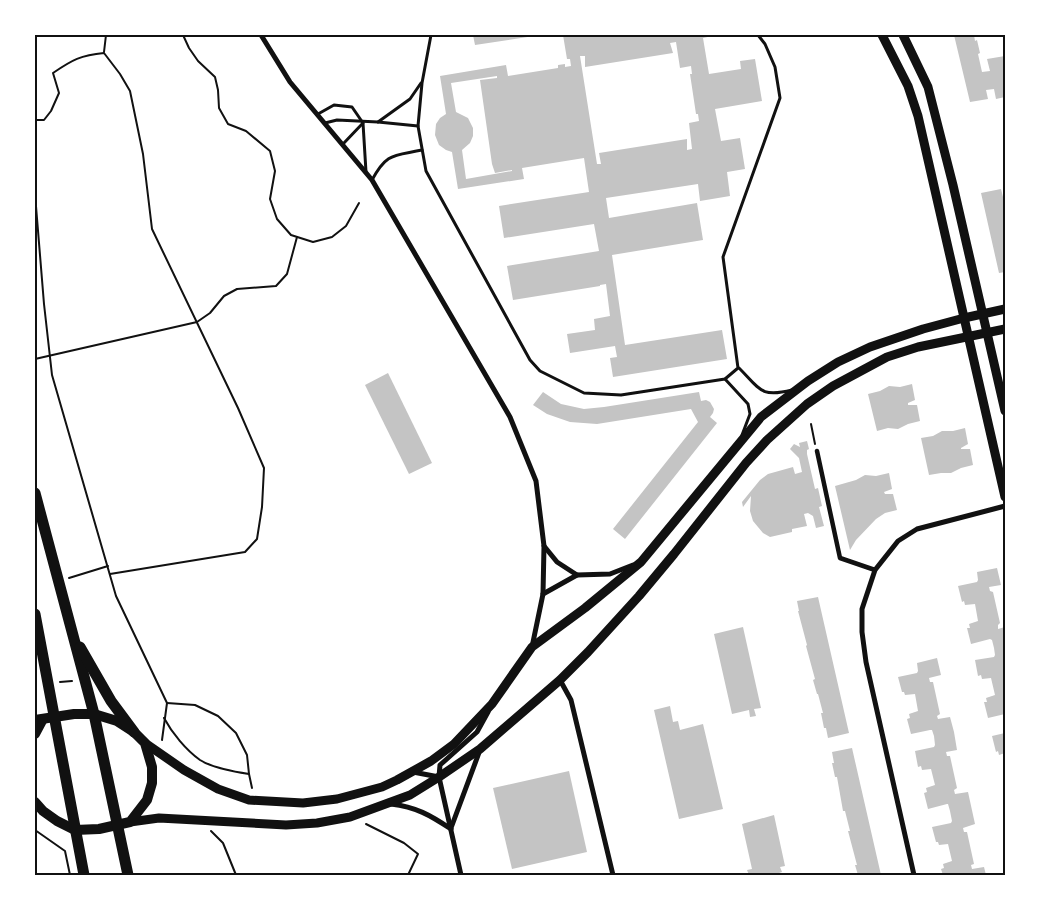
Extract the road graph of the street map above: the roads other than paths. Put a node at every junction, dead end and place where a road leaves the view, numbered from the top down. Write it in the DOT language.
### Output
graph roads {
  1 [pos="261,35"];
  2 [pos="431,35"];
  3 [pos="758,35"];
  4 [pos="882,35"];
  5 [pos="903,35"];
  6 [pos="422,83"];
  7 [pos="318,114"];
  8 [pos="363,122"];
  9 [pos="378,122"];
  10 [pos="325,123"];
  11 [pos="418,126"];
  12 [pos="343,144"];
  13 [pos="422,150"];
  14 [pos="366,173"];
  15 [pos="372,180"];
  16 [pos="1005,309"];
  17 [pos="983,314"];
  18 [pos="964,318"];
  19 [pos="1005,329"];
  20 [pos="987,332"];
  21 [pos="969,336"];
  22 [pos="738,368"];
  23 [pos="725,379"];
  24 [pos="800,388"];
  25 [pos="1005,411"];
  26 [pos="739,443"];
  27 [pos="817,451"];
  28 [pos="35,493"];
  29 [pos="1005,497"];
  30 [pos="1005,506"];
  31 [pos="544,546"];
  32 [pos="641,562"];
  33 [pos="875,570"];
  34 [pos="577,574"];
  35 [pos="543,594"];
  36 [pos="35,614"];
  37 [pos="71,631"];
  38 [pos="532,647"];
  39 [pos="560,680"];
  40 [pos="492,704"];
  41 [pos="94,714"];
  42 [pos="44,719"];
  43 [pos="134,732"];
  44 [pos="35,734"];
  45 [pos="145,743"];
  46 [pos="480,748"];
  47 [pos="411,772"];
  48 [pos="440,777"];
  49 [pos="35,802"];
  50 [pos="388,804"];
  51 [pos="130,822"];
  52 [pos="118,825"];
  53 [pos="451,829"];
  54 [pos="75,830"];
  55 [pos="84,875"];
  56 [pos="128,875"];
  57 [pos="461,875"];
  58 [pos="613,875"];
  59 [pos="914,875"];
  1 -- 7 [label="street"];
  2 -- 6 [label="lane"];
  3 -- 22 [label="lane"];
  4 -- 18 [label="street"];
  5 -- 17 [label="street"];
  6 -- 9 [label="lane"];
  6 -- 11 [label="lane"];
  7 -- 8 [label="lane"];
  7 -- 10 [label="street"];
  8 -- 9 [label="lane"];
  8 -- 10 [label="lane"];
  8 -- 12 [label="lane"];
  8 -- 14 [label="lane"];
  9 -- 11 [label="lane"];
  10 -- 12 [label="street"];
  11 -- 13 [label="lane"];
  12 -- 14 [label="street"];
  13 -- 15 [label="lane"];
  13 -- 23 [label="lane"];
  14 -- 15 [label="street"];
  15 -- 31 [label="street"];
  16 -- 17 [label="street"];
  17 -- 18 [label="street"];
  17 -- 20 [label="street"];
  18 -- 21 [label="street"];
  18 -- 24 [label="street"];
  19 -- 20 [label="street"];
  20 -- 21 [label="street"];
  20 -- 25 [label="street"];
  21 -- 29 [label="street"];
  21 -- 39 [label="street"];
  22 -- 23 [label="lane"];
  22 -- 24 [label="lane"];
  23 -- 26 [label="lane"];
  24 -- 26 [label="street"];
  26 -- 32 [label="street"];
  27 -- 33 [label="street"];
  28 -- 37 [label="highway"];
  30 -- 33 [label="street"];
  31 -- 34 [label="street"];
  31 -- 35 [label="street"];
  32 -- 34 [label="street"];
  32 -- 38 [label="street"];
  33 -- 59 [label="street"];
  34 -- 35 [label="street"];
  35 -- 38 [label="street"];
  36 -- 42 [label="highway"];
  37 -- 41 [label="highway"];
  37 -- 43 [label="highway"];
  38 -- 40 [label="street"];
  39 -- 46 [label="street"];
  39 -- 58 [label="street"];
  40 -- 47 [label="street"];
  40 -- 48 [label="street"];
  41 -- 42 [label="main road"];
  41 -- 43 [label="main road"];
  41 -- 52 [label="highway"];
  42 -- 44 [label="main road"];
  42 -- 54 [label="highway"];
  43 -- 45 [label="main road"];
  45 -- 47 [label="street"];
  45 -- 51 [label="main road"];
  46 -- 48 [label="street"];
  46 -- 53 [label="street"];
  47 -- 48 [label="street"];
  48 -- 50 [label="street"];
  48 -- 53 [label="street"];
  49 -- 54 [label="main road"];
  50 -- 51 [label="street"];
  50 -- 53 [label="street"];
  51 -- 52 [label="main road"];
  52 -- 54 [label="main road"];
  52 -- 56 [label="highway"];
  53 -- 57 [label="street"];
  54 -- 55 [label="highway"];
}
